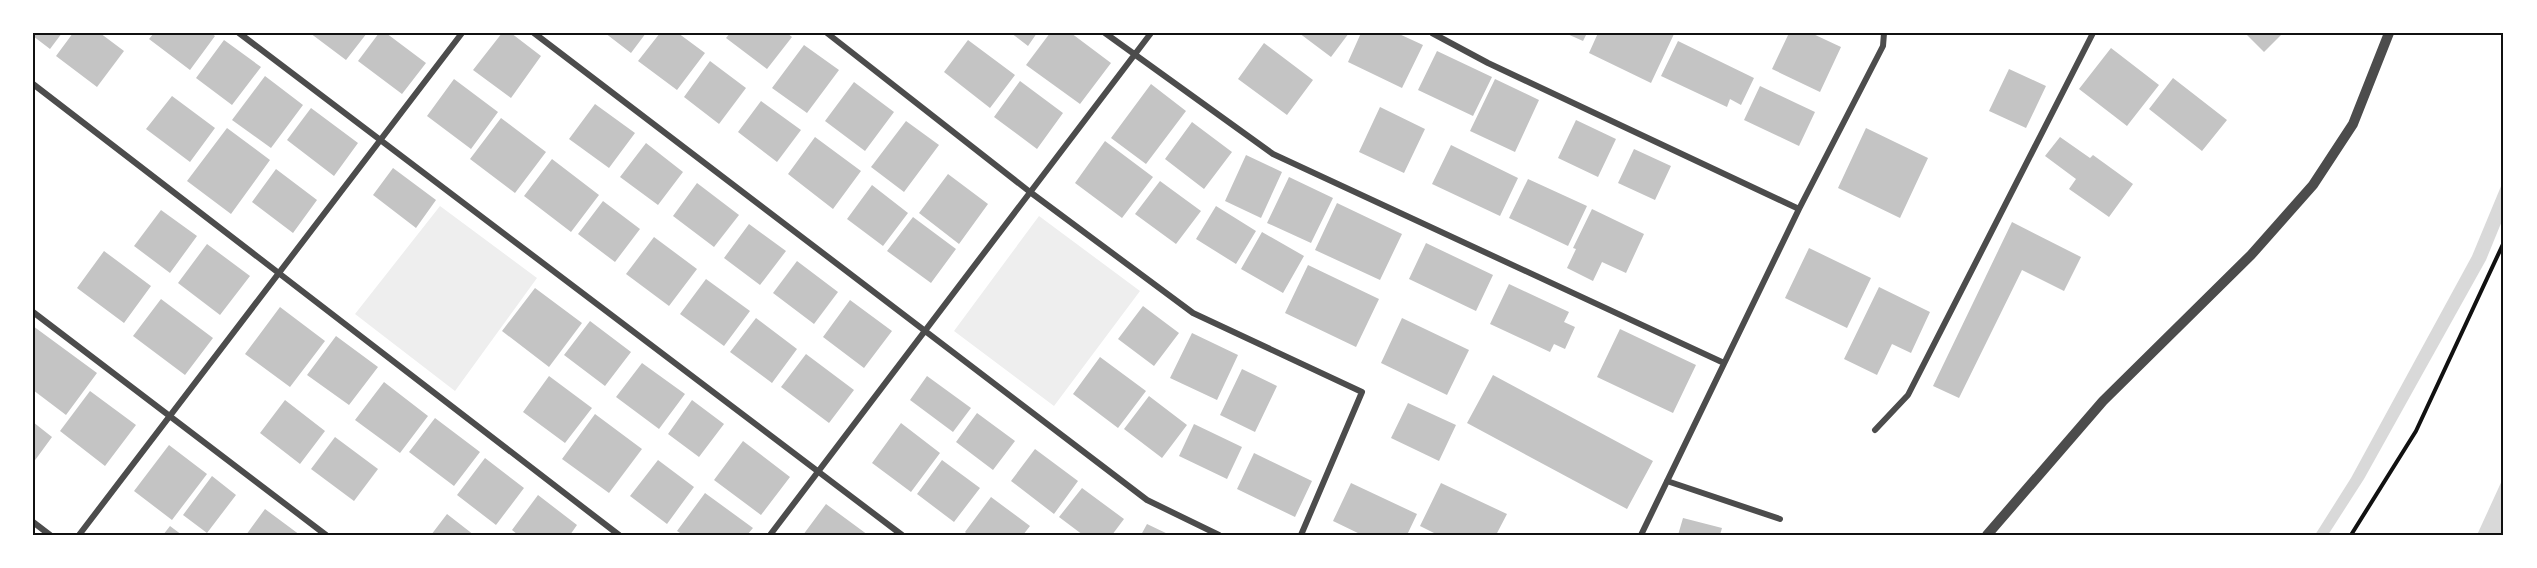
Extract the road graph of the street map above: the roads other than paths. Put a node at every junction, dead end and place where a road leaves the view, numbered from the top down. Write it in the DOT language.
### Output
graph roads {
  1 [pos="239,33"];
  2 [pos="462,33"];
  3 [pos="534,33"];
  4 [pos="827,33"];
  5 [pos="1105,33"];
  6 [pos="1151,33"];
  7 [pos="1431,33"];
  8 [pos="1884,33"];
  9 [pos="2093,33"];
  10 [pos="2389,33"];
  11 [pos="1134,55"];
  12 [pos="33,84"];
  13 [pos="380,141"];
  14 [pos="1030,192"];
  15 [pos="1798,209"];
  16 [pos="279,273"];
  17 [pos="33,312"];
  18 [pos="925,331"];
  19 [pos="1724,363"];
  20 [pos="170,417"];
  21 [pos="1875,430"];
  22 [pos="817,472"];
  23 [pos="1667,481"];
  24 [pos="1780,519"];
  25 [pos="33,522"];
  26 [pos="50,535"];
  27 [pos="79,535"];
  28 [pos="326,535"];
  29 [pos="619,535"];
  30 [pos="770,535"];
  31 [pos="902,535"];
  32 [pos="1219,535"];
  33 [pos="1300,535"];
  34 [pos="1641,535"];
  35 [pos="1987,535"];
  1 -- 13 [label="street"];
  2 -- 13 [label="street"];
  3 -- 18 [label="street"];
  4 -- 14 [label="street"];
  5 -- 11 [label="street"];
  6 -- 11 [label="street"];
  7 -- 15 [label="street"];
  8 -- 15 [label="street"];
  9 -- 21 [label="street"];
  10 -- 35 [label="street"];
  11 -- 14 [label="street"];
  11 -- 19 [label="street"];
  12 -- 16 [label="street"];
  13 -- 16 [label="street"];
  13 -- 22 [label="street"];
  14 -- 18 [label="street"];
  14 -- 33 [label="street"];
  15 -- 19 [label="street"];
  16 -- 20 [label="street"];
  16 -- 29 [label="street"];
  17 -- 20 [label="street"];
  18 -- 22 [label="street"];
  18 -- 32 [label="street"];
  19 -- 23 [label="street"];
  20 -- 27 [label="street"];
  20 -- 28 [label="street"];
  22 -- 30 [label="street"];
  22 -- 31 [label="street"];
  23 -- 24 [label="street"];
  23 -- 34 [label="street"];
  25 -- 26 [label="street"];
}
